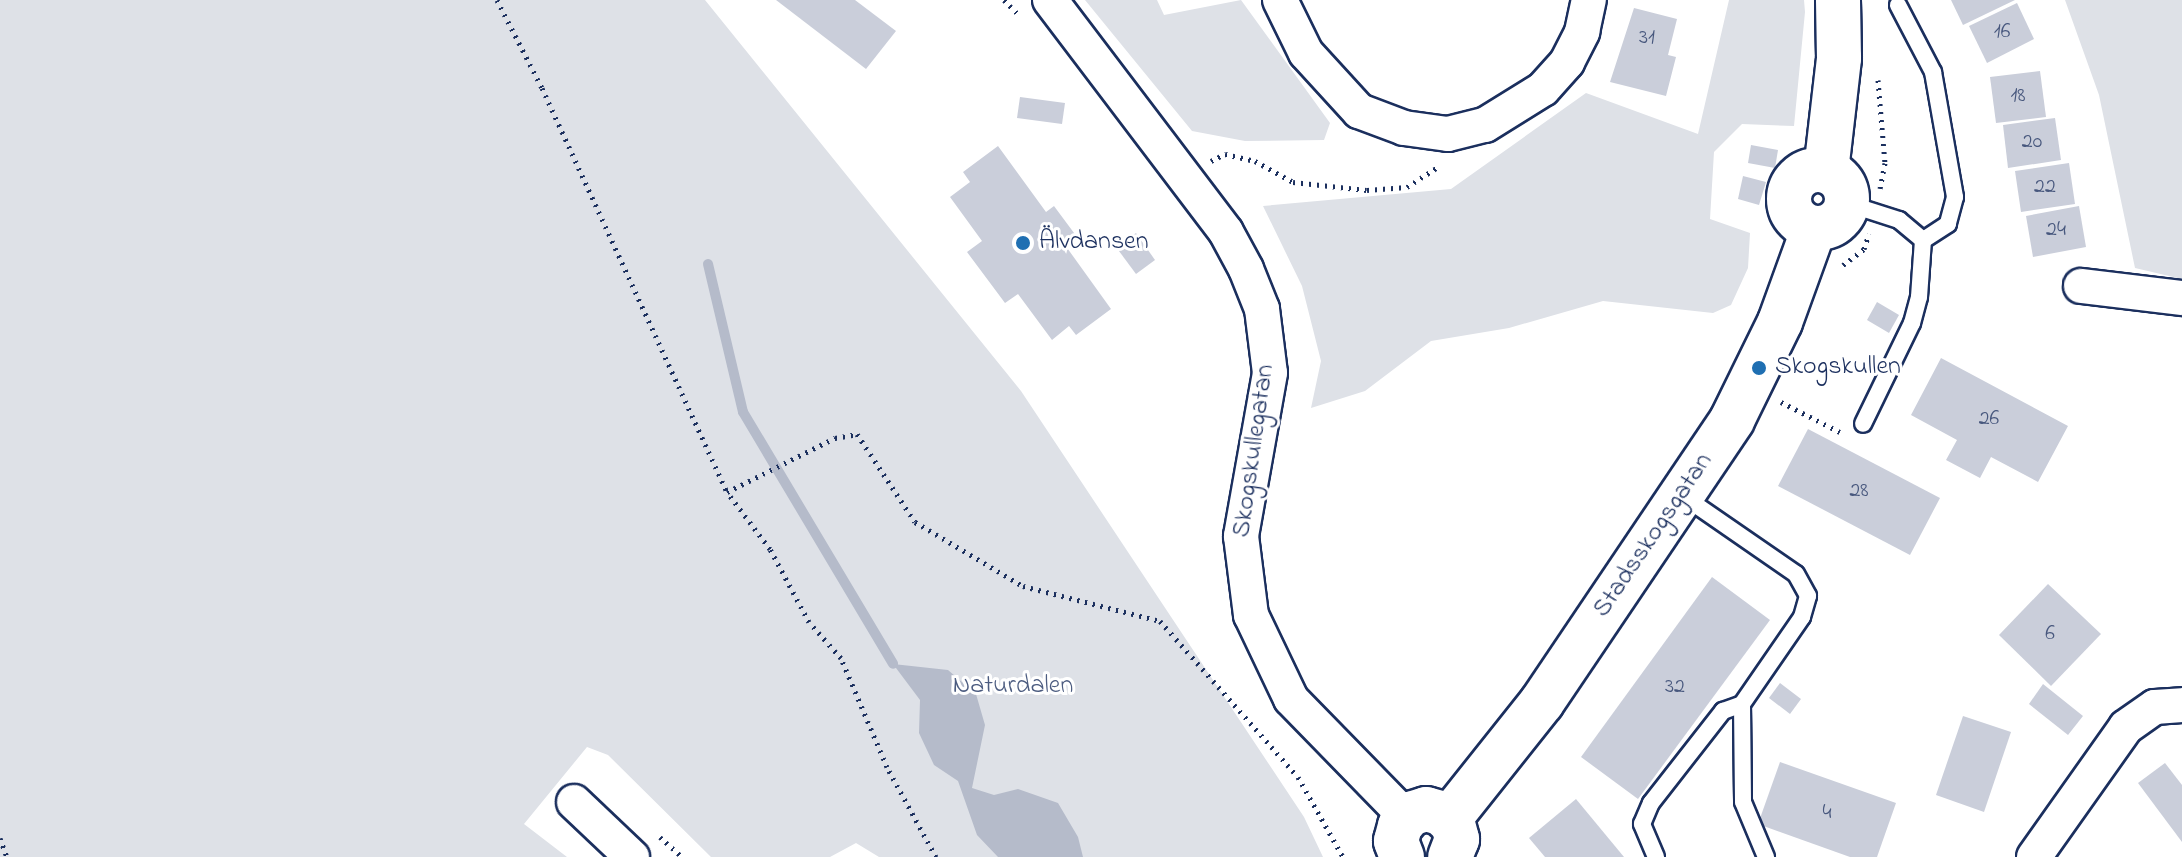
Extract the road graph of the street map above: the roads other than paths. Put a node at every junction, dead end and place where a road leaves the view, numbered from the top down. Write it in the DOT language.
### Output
graph roads {
  1 [pos="1280,0"];
  2 [pos="1589,0"];
  3 [pos="1838,0"];
  4 [pos="1898,5"];
  5 [pos="1040,13"];
  6 [pos="1842,197"];
  7 [pos="1923,240"];
  8 [pos="2081,286"];
  9 [pos="2182,298"];
  10 [pos="1863,424"];
  11 [pos="1682,495"];
  12 [pos="1742,704"];
  13 [pos="2182,705"];
  14 [pos="574,802"];
  15 [pos="1404,837"];
  16 [pos="1450,838"];
  17 [pos="632,857"];
  18 [pos="1656,857"];
  19 [pos="1766,857"];
  20 [pos="2034,857"];
  1 -- 2 [label="street"];
  3 -- 6 [label="street, Stadsskogsgatan"];
  4 -- 7 [label="lane"];
  5 -- 15 [label="street, Skogskullegatan"];
  6 -- 7 [label="lane"];
  6 -- 11 [label="street, Stadsskogsgatan"];
  7 -- 10 [label="lane"];
  8 -- 9 [label="street"];
  11 -- 12 [label="lane"];
  11 -- 16 [label="street, Stadsskogsgatan"];
  12 -- 18 [label="lane"];
  12 -- 19 [label="lane"];
  13 -- 20 [label="street"];
  14 -- 17 [label="street"];
  15 -- 16 [label="street, Stadsskogsgatan"];
}
